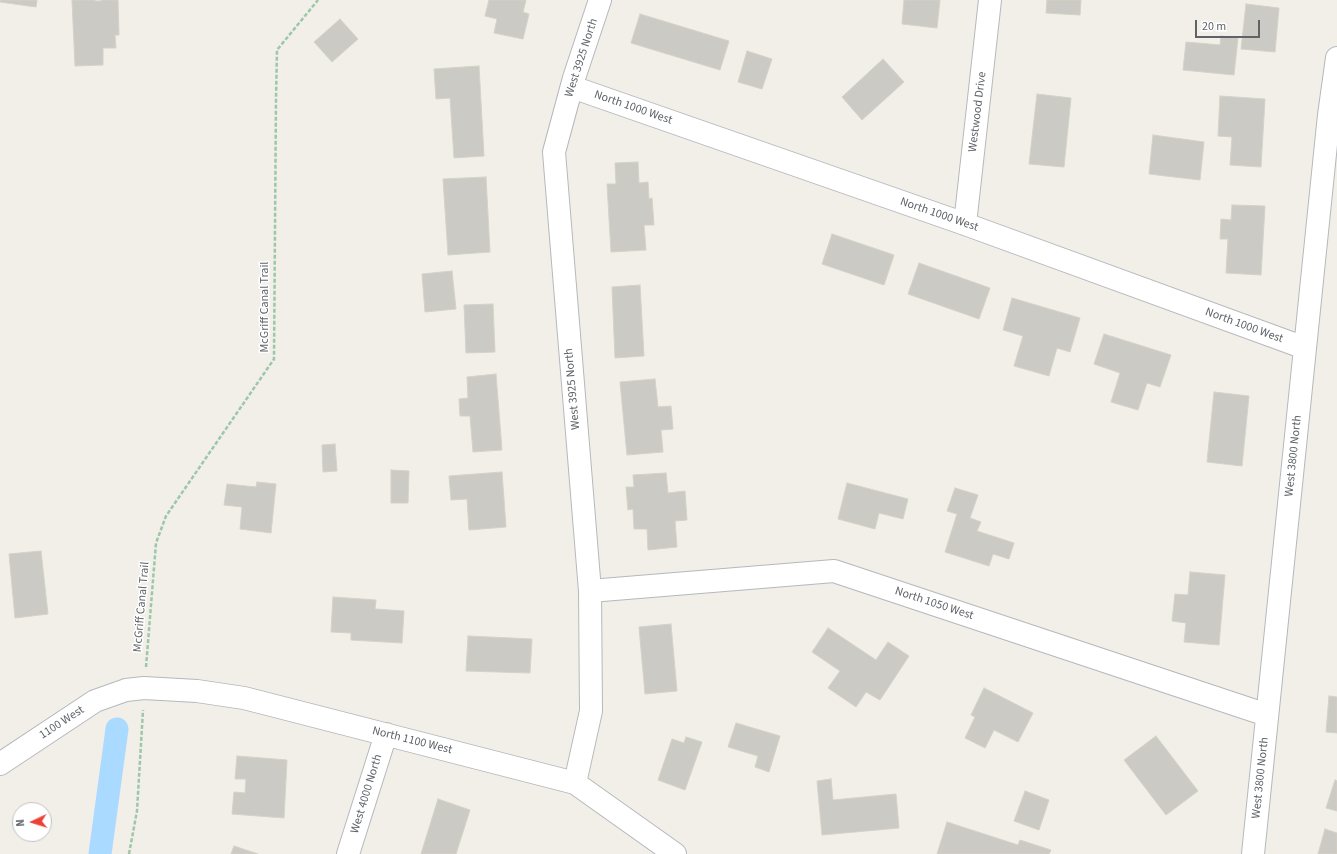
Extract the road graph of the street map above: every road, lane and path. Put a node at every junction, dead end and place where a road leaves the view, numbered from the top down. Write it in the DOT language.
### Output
graph roads {
  1 [pos="318,0"];
  2 [pos="600,0"];
  3 [pos="990,0"];
  4 [pos="1337,58"];
  5 [pos="572,87"];
  6 [pos="965,224"];
  7 [pos="1305,348"];
  8 [pos="590,591"];
  9 [pos="146,665"];
  10 [pos="126,690"];
  11 [pos="143,704"];
  12 [pos="1267,715"];
  13 [pos="386,734"];
  14 [pos="0,764"];
  15 [pos="575,783"];
  16 [pos="129,854"];
  17 [pos="348,854"];
  18 [pos="675,854"];
  19 [pos="1253,854"];
  1 -- 9 [label="path, McGriff Canal Trail"];
  2 -- 5 [label="street, West 3925 North"];
  3 -- 6 [label="street, Westwood Drive"];
  4 -- 7 [label="street, West 3800 North"];
  5 -- 6 [label="street, North 1000 West"];
  5 -- 8 [label="street, West 3925 North"];
  6 -- 7 [label="street, North 1000 West"];
  7 -- 12 [label="street, West 3800 North"];
  8 -- 12 [label="street, North 1050 West"];
  8 -- 15 [label="street, West 3925 North"];
  10 -- 13 [label="street, North 1100 West"];
  10 -- 14 [label="street, 1100 West"];
  11 -- 16 [label="path"];
  12 -- 19 [label="street, West 3800 North"];
  13 -- 15 [label="street, North 1100 West"];
  13 -- 17 [label="street, West 4000 North"];
  15 -- 18 [label="street, North 1100 West"];
}
